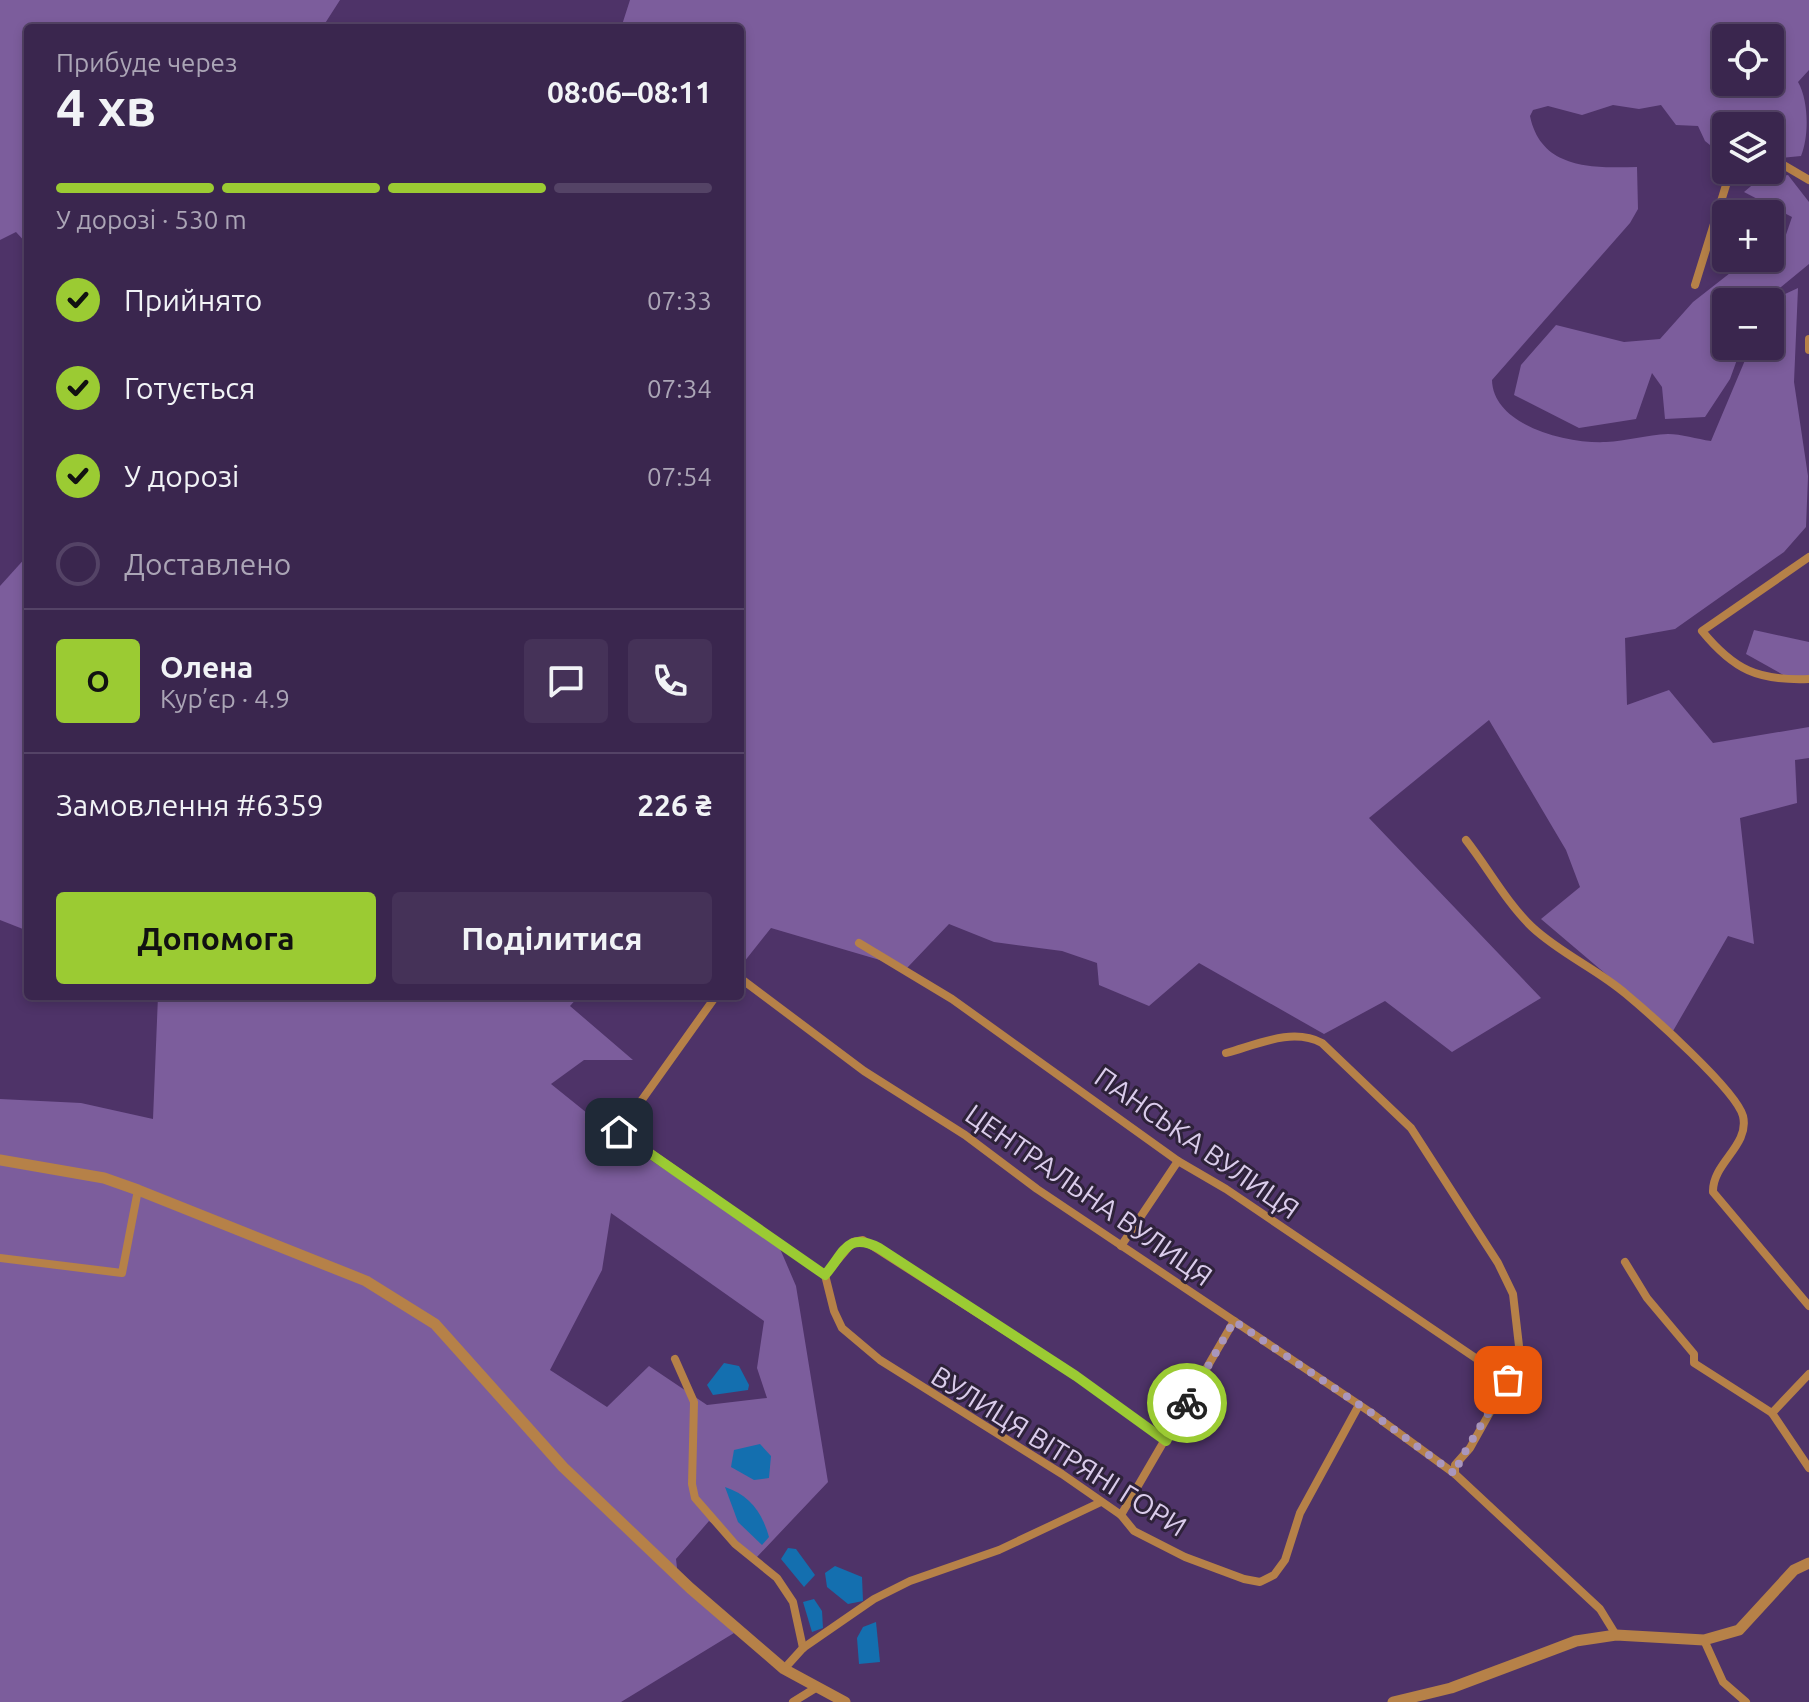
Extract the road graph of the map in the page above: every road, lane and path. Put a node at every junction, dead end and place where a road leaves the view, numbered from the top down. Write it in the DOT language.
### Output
graph roads {
  1 [pos="1784,165"];
  2 [pos="1809,180"];
  3 [pos="1726,184"];
  4 [pos="1695,285"];
  5 [pos="1809,339"];
  6 [pos="1809,350"];
  7 [pos="1809,557"];
  8 [pos="1809,679"];
  9 [pos="1466,840"];
  10 [pos="859,943"];
  11 [pos="744,981"];
  12 [pos="713,1000"];
  13 [pos="1226,1053"];
  14 [pos="589,1122"];
  15 [pos="619,1132"];
  16 [pos="0,1160"];
  17 [pos="1178,1161"];
  18 [pos="138,1190"];
  19 [pos="1121,1246"];
  20 [pos="0,1258"];
  21 [pos="1625,1262"];
  22 [pos="825,1275"];
  23 [pos="1809,1306"];
  24 [pos="1234,1321"];
  25 [pos="675,1359"];
  26 [pos="1809,1374"];
  27 [pos="1508,1380"];
  28 [pos="1359,1405"];
  29 [pos="1772,1413"];
  30 [pos="1166,1441"];
  31 [pos="1809,1468"];
  32 [pos="1455,1474"];
  33 [pos="1101,1502"];
  34 [pos="1121,1515"];
  35 [pos="1809,1563"];
  36 [pos="1616,1635"];
  37 [pos="1704,1640"];
  38 [pos="803,1648"];
  39 [pos="784,1669"];
  40 [pos="814,1689"];
  41 [pos="793,1702"];
  42 [pos="845,1702"];
  43 [pos="1393,1702"];
  44 [pos="1746,1702"];
  1 -- 2 [label="street"];
  3 -- 4 [label="street"];
  5 -- 6 [label="street"];
  7 -- 8 [label="street"];
  9 -- 23 [label="street"];
  10 -- 17 [label="street, ПАНСЬКА ВУЛИЦЯ"];
  11 -- 19 [label="street, ЦЕНТРАЛЬНА ВУЛИЦЯ"];
  12 -- 15 [label="street"];
  13 -- 27 [label="street"];
  14 -- 15 [label="street"];
  15 -- 22 [label="street"];
  16 -- 18 [label="street"];
  17 -- 19 [label="street"];
  17 -- 27 [label="street, ПАНСЬКА ВУЛИЦЯ"];
  18 -- 20 [label="street"];
  18 -- 39 [label="street"];
  19 -- 24 [label="street, ЦЕНТРАЛЬНА ВУЛИЦЯ"];
  21 -- 29 [label="street"];
  22 -- 30 [label="street"];
  22 -- 33 [label="street, ВУЛИЦЯ ВІТРЯНІ ГОРИ"];
  24 -- 28 [label="street, ЦЕНТРАЛЬНА ВУЛИЦЯ"];
  24 -- 30 [label="street"];
  25 -- 38 [label="street"];
  26 -- 29 [label="street"];
  27 -- 32 [label="street"];
  28 -- 32 [label="street, ЦЕНТРАЛЬНА ВУЛИЦЯ"];
  28 -- 34 [label="street, ВУЛИЦЯ ВІТРЯНІ ГОРИ"];
  29 -- 31 [label="street"];
  30 -- 34 [label="street"];
  32 -- 36 [label="street, ЦЕНТРАЛЬНА ВУЛИЦЯ"];
  33 -- 34 [label="street, ВУЛИЦЯ ВІТРЯНІ ГОРИ"];
  33 -- 38 [label="street"];
  35 -- 37 [label="street"];
  36 -- 37 [label="street"];
  36 -- 43 [label="street"];
  37 -- 44 [label="street"];
  38 -- 39 [label="street"];
  39 -- 40 [label="street"];
  40 -- 41 [label="street"];
  40 -- 42 [label="street"];
}
